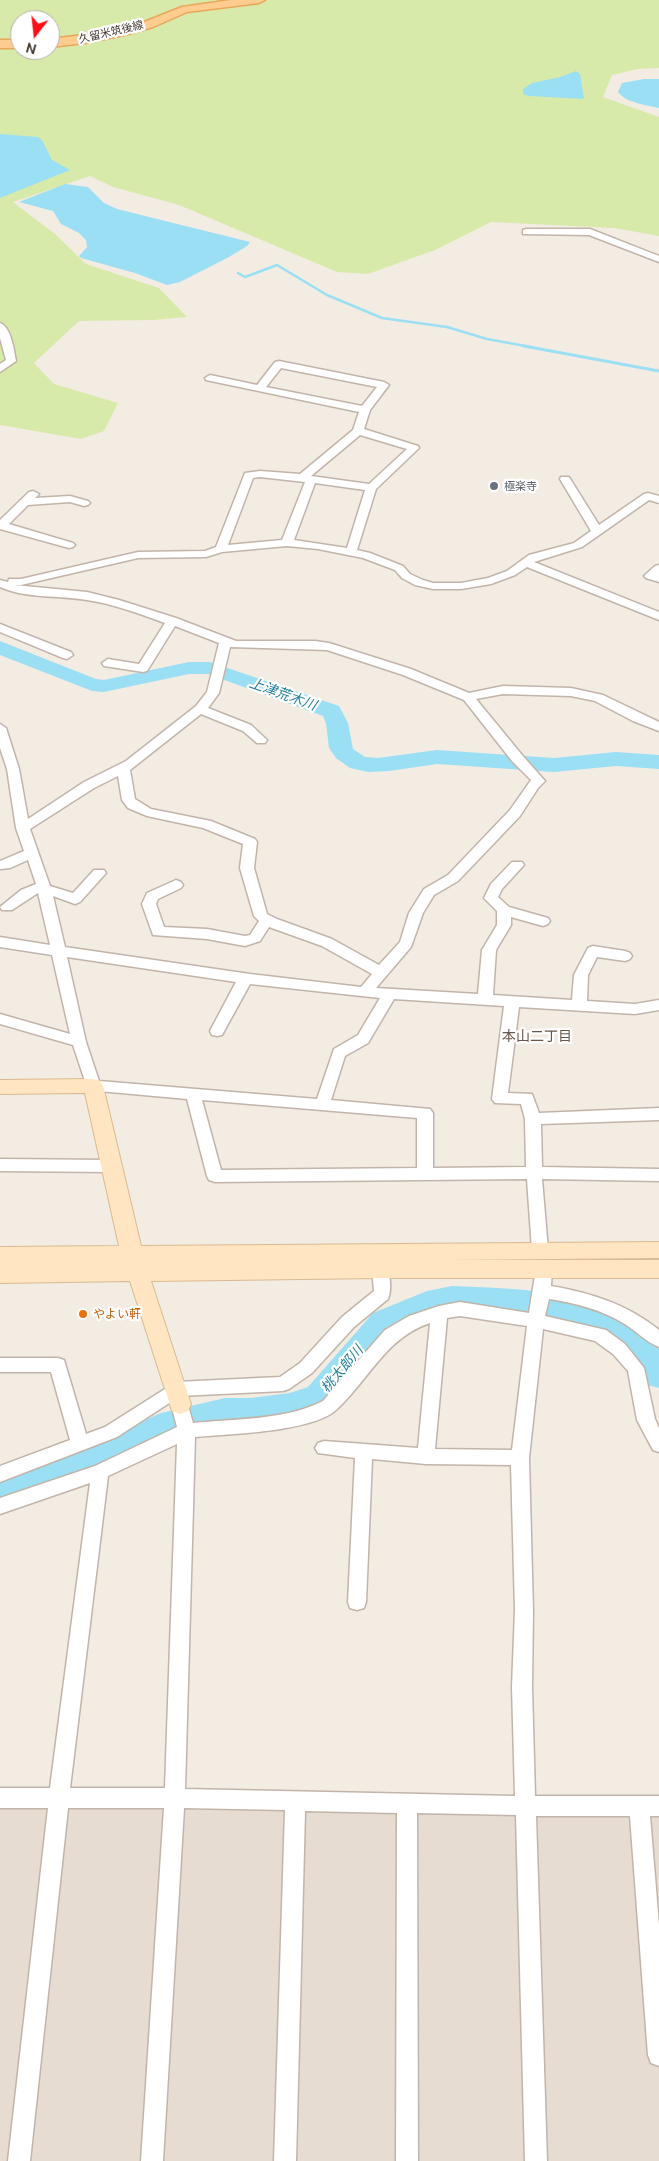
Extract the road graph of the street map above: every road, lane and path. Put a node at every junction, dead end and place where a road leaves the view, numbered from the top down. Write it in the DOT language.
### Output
graph roads {
  1 [pos="259,0"];
  2 [pos="60,42"];
  3 [pos="526,232"];
  4 [pos="659,258"];
  5 [pos="0,326"];
  6 [pos="0,369"];
  7 [pos="210,378"];
  8 [pos="259,389"];
  9 [pos="365,410"];
  10 [pos="358,431"];
  11 [pos="307,479"];
  12 [pos="566,479"];
  13 [pos="372,488"];
  14 [pos="659,500"];
  15 [pos="84,503"];
  16 [pos="1,526"];
  17 [pos="597,532"];
  18 [pos="287,543"];
  19 [pos="69,546"];
  20 [pos="221,550"];
  21 [pos="350,552"];
  22 [pos="524,562"];
  23 [pos="659,568"];
  24 [pos="0,575"];
  25 [pos="659,579"];
  26 [pos="0,583"];
  27 [pos="659,616"];
  28 [pos="172,621"];
  29 [pos="0,628"];
  30 [pos="225,643"];
  31 [pos="67,655"];
  32 [pos="108,663"];
  33 [pos="468,697"];
  34 [pos="200,709"];
  35 [pos="659,727"];
  36 [pos="0,728"];
  37 [pos="261,740"];
  38 [pos="123,768"];
  39 [pos="23,828"];
  40 [pos="32,853"];
  41 [pos="0,865"];
  42 [pos="517,865"];
  43 [pos="99,873"];
  44 [pos="176,885"];
  45 [pos="44,887"];
  46 [pos="7,907"];
  47 [pos="504,910"];
  48 [pos="266,921"];
  49 [pos="543,922"];
  50 [pos="0,942"];
  51 [pos="57,949"];
  52 [pos="625,956"];
  53 [pos="381,973"];
  54 [pos="245,978"];
  55 [pos="364,992"];
  56 [pos="390,993"];
  57 [pos="485,1000"];
  58 [pos="512,1001"];
  59 [pos="659,1004"];
  60 [pos="579,1005"];
  61 [pos="0,1019"];
  62 [pos="217,1032"];
  63 [pos="79,1042"];
  64 [pos="93,1086"];
  65 [pos="0,1087"];
  66 [pos="193,1094"];
  67 [pos="322,1105"];
  68 [pos="659,1114"];
  69 [pos="533,1119"];
  70 [pos="0,1165"];
  71 [pos="111,1166"];
  72 [pos="534,1173"];
  73 [pos="425,1174"];
  74 [pos="659,1175"];
  75 [pos="659,1250"];
  76 [pos="0,1256"];
  77 [pos="542,1260"];
  78 [pos="135,1263"];
  79 [pos="380,1269"];
  80 [pos="659,1269"];
  81 [pos="0,1274"];
  82 [pos="542,1291"];
  83 [pos="439,1313"];
  84 [pos="536,1321"];
  85 [pos="659,1340"];
  86 [pos="0,1366"];
  87 [pos="178,1396"];
  88 [pos="186,1431"];
  89 [pos="80,1444"];
  90 [pos="659,1445"];
  91 [pos="324,1448"];
  92 [pos="364,1451"];
  93 [pos="426,1456"];
  94 [pos="520,1458"];
  95 [pos="100,1472"];
  96 [pos="0,1474"];
  97 [pos="0,1506"];
  98 [pos="357,1602"];
  99 [pos="0,1798"];
  100 [pos="59,1798"];
  101 [pos="175,1798"];
  102 [pos="295,1801"];
  103 [pos="407,1804"];
  104 [pos="649,1805"];
  105 [pos="525,1806"];
  106 [pos="659,2055"];
  107 [pos="19,2161"];
  108 [pos="152,2161"];
  109 [pos="285,2161"];
  110 [pos="407,2161"];
  111 [pos="536,2161"];
  1 -- 2 [label="main road, 久留米筑後線"];
  3 -- 4 [label="street"];
  5 -- 6 [label="street"];
  7 -- 8 [label="street"];
  8 -- 9 [label="street"];
  8 -- 9 [label="street"];
  9 -- 10 [label="street"];
  10 -- 11 [label="street"];
  10 -- 13 [label="street"];
  11 -- 13 [label="street"];
  11 -- 18 [label="street"];
  11 -- 20 [label="street"];
  12 -- 17 [label="street"];
  13 -- 21 [label="street"];
  14 -- 17 [label="street"];
  15 -- 16 [label="street"];
  16 -- 19 [label="street"];
  17 -- 22 [label="street"];
  18 -- 20 [label="street"];
  18 -- 21 [label="street"];
  20 -- 24 [label="street"];
  21 -- 22 [label="street"];
  22 -- 27 [label="street"];
  23 -- 25 [label="street"];
  26 -- 28 [label="street"];
  28 -- 30 [label="street"];
  28 -- 32 [label="street"];
  29 -- 31 [label="street"];
  30 -- 33 [label="street"];
  30 -- 34 [label="street"];
  33 -- 35 [label="street"];
  33 -- 53 [label="street"];
  34 -- 37 [label="street"];
  34 -- 38 [label="street"];
  36 -- 39 [label="street"];
  38 -- 39 [label="street"];
  38 -- 48 [label="street"];
  39 -- 40 [label="street"];
  40 -- 41 [label="street"];
  40 -- 45 [label="street"];
  42 -- 47 [label="street"];
  43 -- 45 [label="street"];
  44 -- 48 [label="street"];
  45 -- 46 [label="street"];
  45 -- 51 [label="street"];
  47 -- 49 [label="street"];
  47 -- 57 [label="street"];
  48 -- 53 [label="street"];
  50 -- 51 [label="street"];
  51 -- 54 [label="street"];
  51 -- 63 [label="street"];
  52 -- 60 [label="street"];
  53 -- 55 [label="street"];
  54 -- 55 [label="street"];
  54 -- 62 [label="street"];
  55 -- 56 [label="street"];
  56 -- 57 [label="street"];
  56 -- 67 [label="street"];
  57 -- 58 [label="street"];
  58 -- 60 [label="street"];
  58 -- 69 [label="street"];
  59 -- 60 [label="street"];
  61 -- 63 [label="street"];
  63 -- 64 [label="street"];
  64 -- 65 [label="street"];
  64 -- 66 [label="street"];
  64 -- 71 [label="street"];
  66 -- 67 [label="street"];
  66 -- 73 [label="street"];
  67 -- 73 [label="street"];
  68 -- 69 [label="street"];
  69 -- 72 [label="street"];
  70 -- 71 [label="street"];
  71 -- 78 [label="street"];
  72 -- 73 [label="street"];
  72 -- 74 [label="street"];
  72 -- 77 [label="street"];
  75 -- 77 [label="street"];
  76 -- 78 [label="street"];
  77 -- 78 [label="street"];
  77 -- 79 [label="street"];
  77 -- 80 [label="street"];
  77 -- 82 [label="street"];
  78 -- 79 [label="street"];
  78 -- 81 [label="street"];
  78 -- 87 [label="street"];
  79 -- 87 [label="street"];
  82 -- 84 [label="street"];
  82 -- 85 [label="street"];
  83 -- 84 [label="street"];
  83 -- 88 [label="street"];
  83 -- 93 [label="street"];
  84 -- 90 [label="street"];
  84 -- 94 [label="street"];
  86 -- 89 [label="street"];
  87 -- 88 [label="street"];
  87 -- 89 [label="street"];
  88 -- 95 [label="street"];
  88 -- 101 [label="street"];
  89 -- 96 [label="street"];
  91 -- 92 [label="street"];
  92 -- 93 [label="street"];
  92 -- 98 [label="street"];
  93 -- 94 [label="street"];
  94 -- 105 [label="street"];
  95 -- 97 [label="street"];
  95 -- 100 [label="street"];
  99 -- 100 [label="street"];
  100 -- 101 [label="street"];
  100 -- 107 [label="street"];
  101 -- 102 [label="street"];
  101 -- 108 [label="street"];
  102 -- 103 [label="street"];
  102 -- 109 [label="street"];
  103 -- 105 [label="street"];
  103 -- 110 [label="street"];
  104 -- 105 [label="street"];
  104 -- 106 [label="street"];
  105 -- 111 [label="street"];
}
